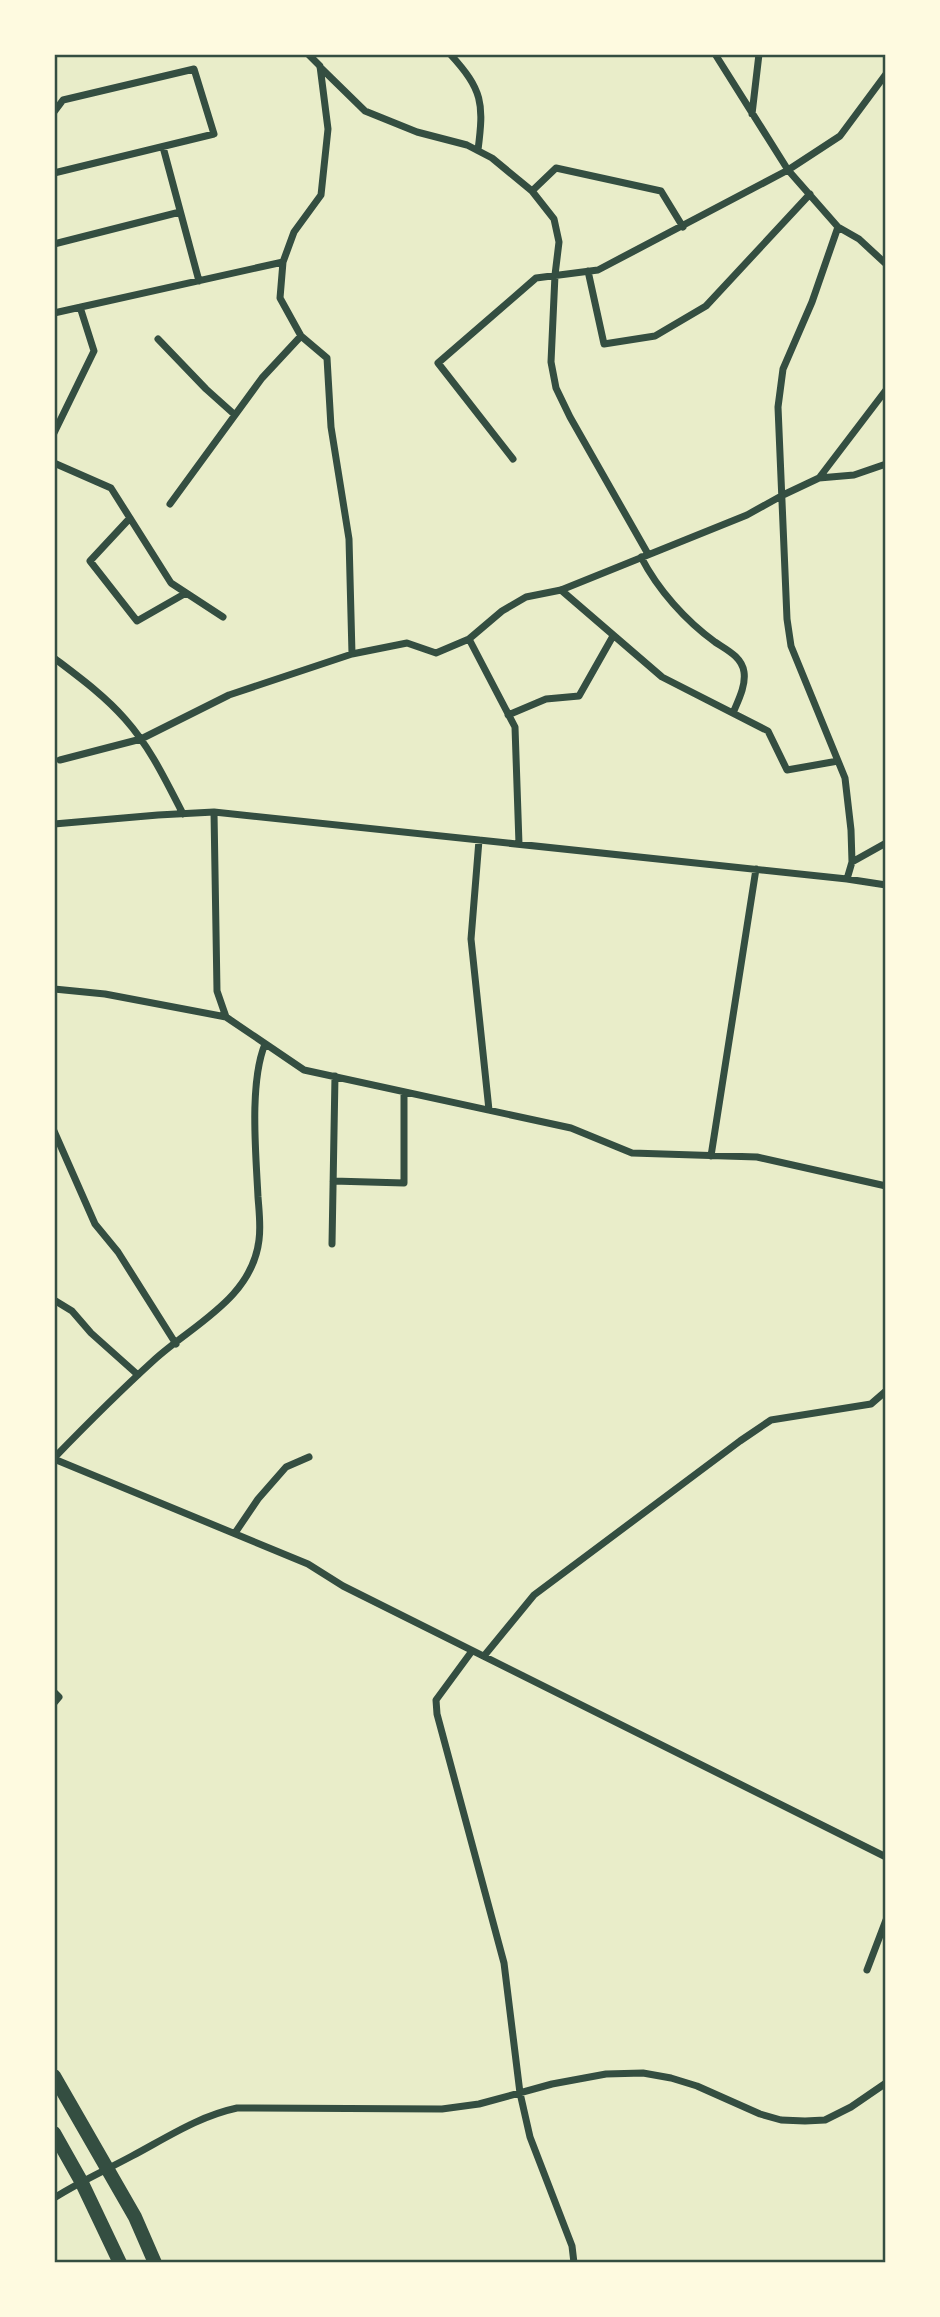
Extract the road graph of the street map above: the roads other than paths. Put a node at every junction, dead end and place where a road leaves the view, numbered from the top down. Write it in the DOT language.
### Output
graph roads {
  1 [pos="308,54"];
  2 [pos="450,54"];
  3 [pos="715,54"];
  4 [pos="759,54"];
  5 [pos="320,66"];
  6 [pos="886,74"];
  7 [pos="54,113"];
  8 [pos="752,114"];
  9 [pos="163,147"];
  10 [pos="478,150"];
  11 [pos="788,170"];
  12 [pos="54,173"];
  13 [pos="532,191"];
  14 [pos="810,194"];
  15 [pos="180,212"];
  16 [pos="683,227"];
  17 [pos="838,227"];
  18 [pos="54,244"];
  19 [pos="283,262"];
  20 [pos="886,264"];
  21 [pos="589,271"];
  22 [pos="555,275"];
  23 [pos="199,281"];
  24 [pos="80,307"];
  25 [pos="54,313"];
  26 [pos="301,337"];
  27 [pos="158,339"];
  28 [pos="886,390"];
  29 [pos="235,415"];
  30 [pos="54,433"];
  31 [pos="513,459"];
  32 [pos="54,463"];
  33 [pos="886,464"];
  34 [pos="818,478"];
  35 [pos="783,495"];
  36 [pos="170,504"];
  37 [pos="130,518"];
  38 [pos="644,556"];
  39 [pos="561,590"];
  40 [pos="186,593"];
  41 [pos="223,617"];
  42 [pos="613,636"];
  43 [pos="469,639"];
  44 [pos="352,654"];
  45 [pos="54,658"];
  46 [pos="733,713"];
  47 [pos="508,715"];
  48 [pos="141,739"];
  49 [pos="60,760"];
  50 [pos="838,761"];
  51 [pos="214,813"];
  52 [pos="183,814"];
  53 [pos="54,824"];
  54 [pos="479,840"];
  55 [pos="886,843"];
  56 [pos="520,845"];
  57 [pos="852,862"];
  58 [pos="756,869"];
  59 [pos="847,879"];
  60 [pos="886,886"];
  61 [pos="54,989"];
  62 [pos="226,1017"];
  63 [pos="265,1044"];
  64 [pos="335,1076"];
  65 [pos="404,1092"];
  66 [pos="489,1110"];
  67 [pos="54,1131"];
  68 [pos="710,1156"];
  69 [pos="333,1181"];
  70 [pos="886,1186"];
  71 [pos="332,1244"];
  72 [pos="54,1300"];
  73 [pos="176,1344"];
  74 [pos="138,1375"];
  75 [pos="886,1391"];
  76 [pos="309,1457"];
  77 [pos="54,1459"];
  78 [pos="235,1533"];
  79 [pos="472,1651"];
  80 [pos="484,1656"];
  81 [pos="54,1692"];
  82 [pos="54,1703"];
  83 [pos="886,1857"];
  84 [pos="886,1920"];
  85 [pos="867,1970"];
  86 [pos="54,2076"];
  87 [pos="886,2083"];
  88 [pos="520,2093"];
  89 [pos="54,2133"];
  90 [pos="107,2169"];
  91 [pos="82,2181"];
  92 [pos="54,2198"];
  93 [pos="120,2263"];
  94 [pos="155,2263"];
  95 [pos="574,2263"];
  1 -- 5 [label="street"];
  2 -- 10 [label="street"];
  3 -- 8 [label="street"];
  4 -- 8 [label="street"];
  5 -- 10 [label="street"];
  5 -- 19 [label="street"];
  6 -- 11 [label="street"];
  7 -- 9 [label="street"];
  8 -- 11 [label="street"];
  9 -- 12 [label="street"];
  9 -- 15 [label="street"];
  10 -- 13 [label="street"];
  11 -- 14 [label="street"];
  11 -- 16 [label="street"];
  13 -- 16 [label="street"];
  13 -- 22 [label="street"];
  14 -- 17 [label="street"];
  14 -- 21 [label="street"];
  15 -- 18 [label="street"];
  15 -- 23 [label="street"];
  16 -- 21 [label="street"];
  17 -- 20 [label="street"];
  17 -- 35 [label="street"];
  19 -- 23 [label="street"];
  19 -- 26 [label="street"];
  21 -- 22 [label="street"];
  22 -- 31 [label="street"];
  22 -- 38 [label="street"];
  23 -- 24 [label="street"];
  24 -- 25 [label="street"];
  24 -- 30 [label="street"];
  26 -- 29 [label="street"];
  26 -- 44 [label="street"];
  27 -- 29 [label="street"];
  28 -- 34 [label="street"];
  29 -- 36 [label="street"];
  32 -- 37 [label="street"];
  33 -- 34 [label="street"];
  34 -- 35 [label="street"];
  35 -- 38 [label="street"];
  35 -- 50 [label="street"];
  37 -- 40 [label="street"];
  37 -- 40 [label="street"];
  38 -- 39 [label="street"];
  38 -- 46 [label="street"];
  39 -- 42 [label="street"];
  39 -- 43 [label="street"];
  40 -- 41 [label="street"];
  42 -- 46 [label="street"];
  42 -- 47 [label="street"];
  43 -- 44 [label="street"];
  43 -- 47 [label="street"];
  44 -- 48 [label="street"];
  45 -- 48 [label="street"];
  46 -- 50 [label="street"];
  47 -- 56 [label="street"];
  48 -- 49 [label="street"];
  48 -- 52 [label="street"];
  50 -- 57 [label="street"];
  51 -- 52 [label="street"];
  51 -- 54 [label="street"];
  51 -- 62 [label="street"];
  52 -- 53 [label="street"];
  54 -- 56 [label="street"];
  54 -- 66 [label="street"];
  55 -- 57 [label="street"];
  56 -- 58 [label="street"];
  57 -- 59 [label="street"];
  58 -- 59 [label="street"];
  58 -- 68 [label="street"];
  59 -- 60 [label="street"];
  61 -- 62 [label="street"];
  62 -- 63 [label="street"];
  63 -- 64 [label="street"];
  63 -- 73 [label="street"];
  64 -- 65 [label="street"];
  64 -- 69 [label="street"];
  65 -- 66 [label="street"];
  65 -- 69 [label="street"];
  66 -- 68 [label="street"];
  67 -- 73 [label="street"];
  68 -- 70 [label="street"];
  69 -- 71 [label="street"];
  72 -- 74 [label="street"];
  73 -- 74 [label="street"];
  74 -- 77 [label="street"];
  75 -- 80 [label="street"];
  76 -- 78 [label="street"];
  77 -- 78 [label="street"];
  78 -- 79 [label="street"];
  79 -- 80 [label="street"];
  79 -- 88 [label="street"];
  80 -- 83 [label="street"];
  81 -- 82 [label="street"];
  84 -- 85 [label="street"];
  86 -- 90 [label="main road"];
  87 -- 88 [label="street"];
  88 -- 90 [label="street"];
  88 -- 95 [label="street"];
  89 -- 91 [label="main road"];
  90 -- 91 [label="street"];
  90 -- 94 [label="main road"];
  91 -- 92 [label="street"];
  91 -- 93 [label="main road"];
}
